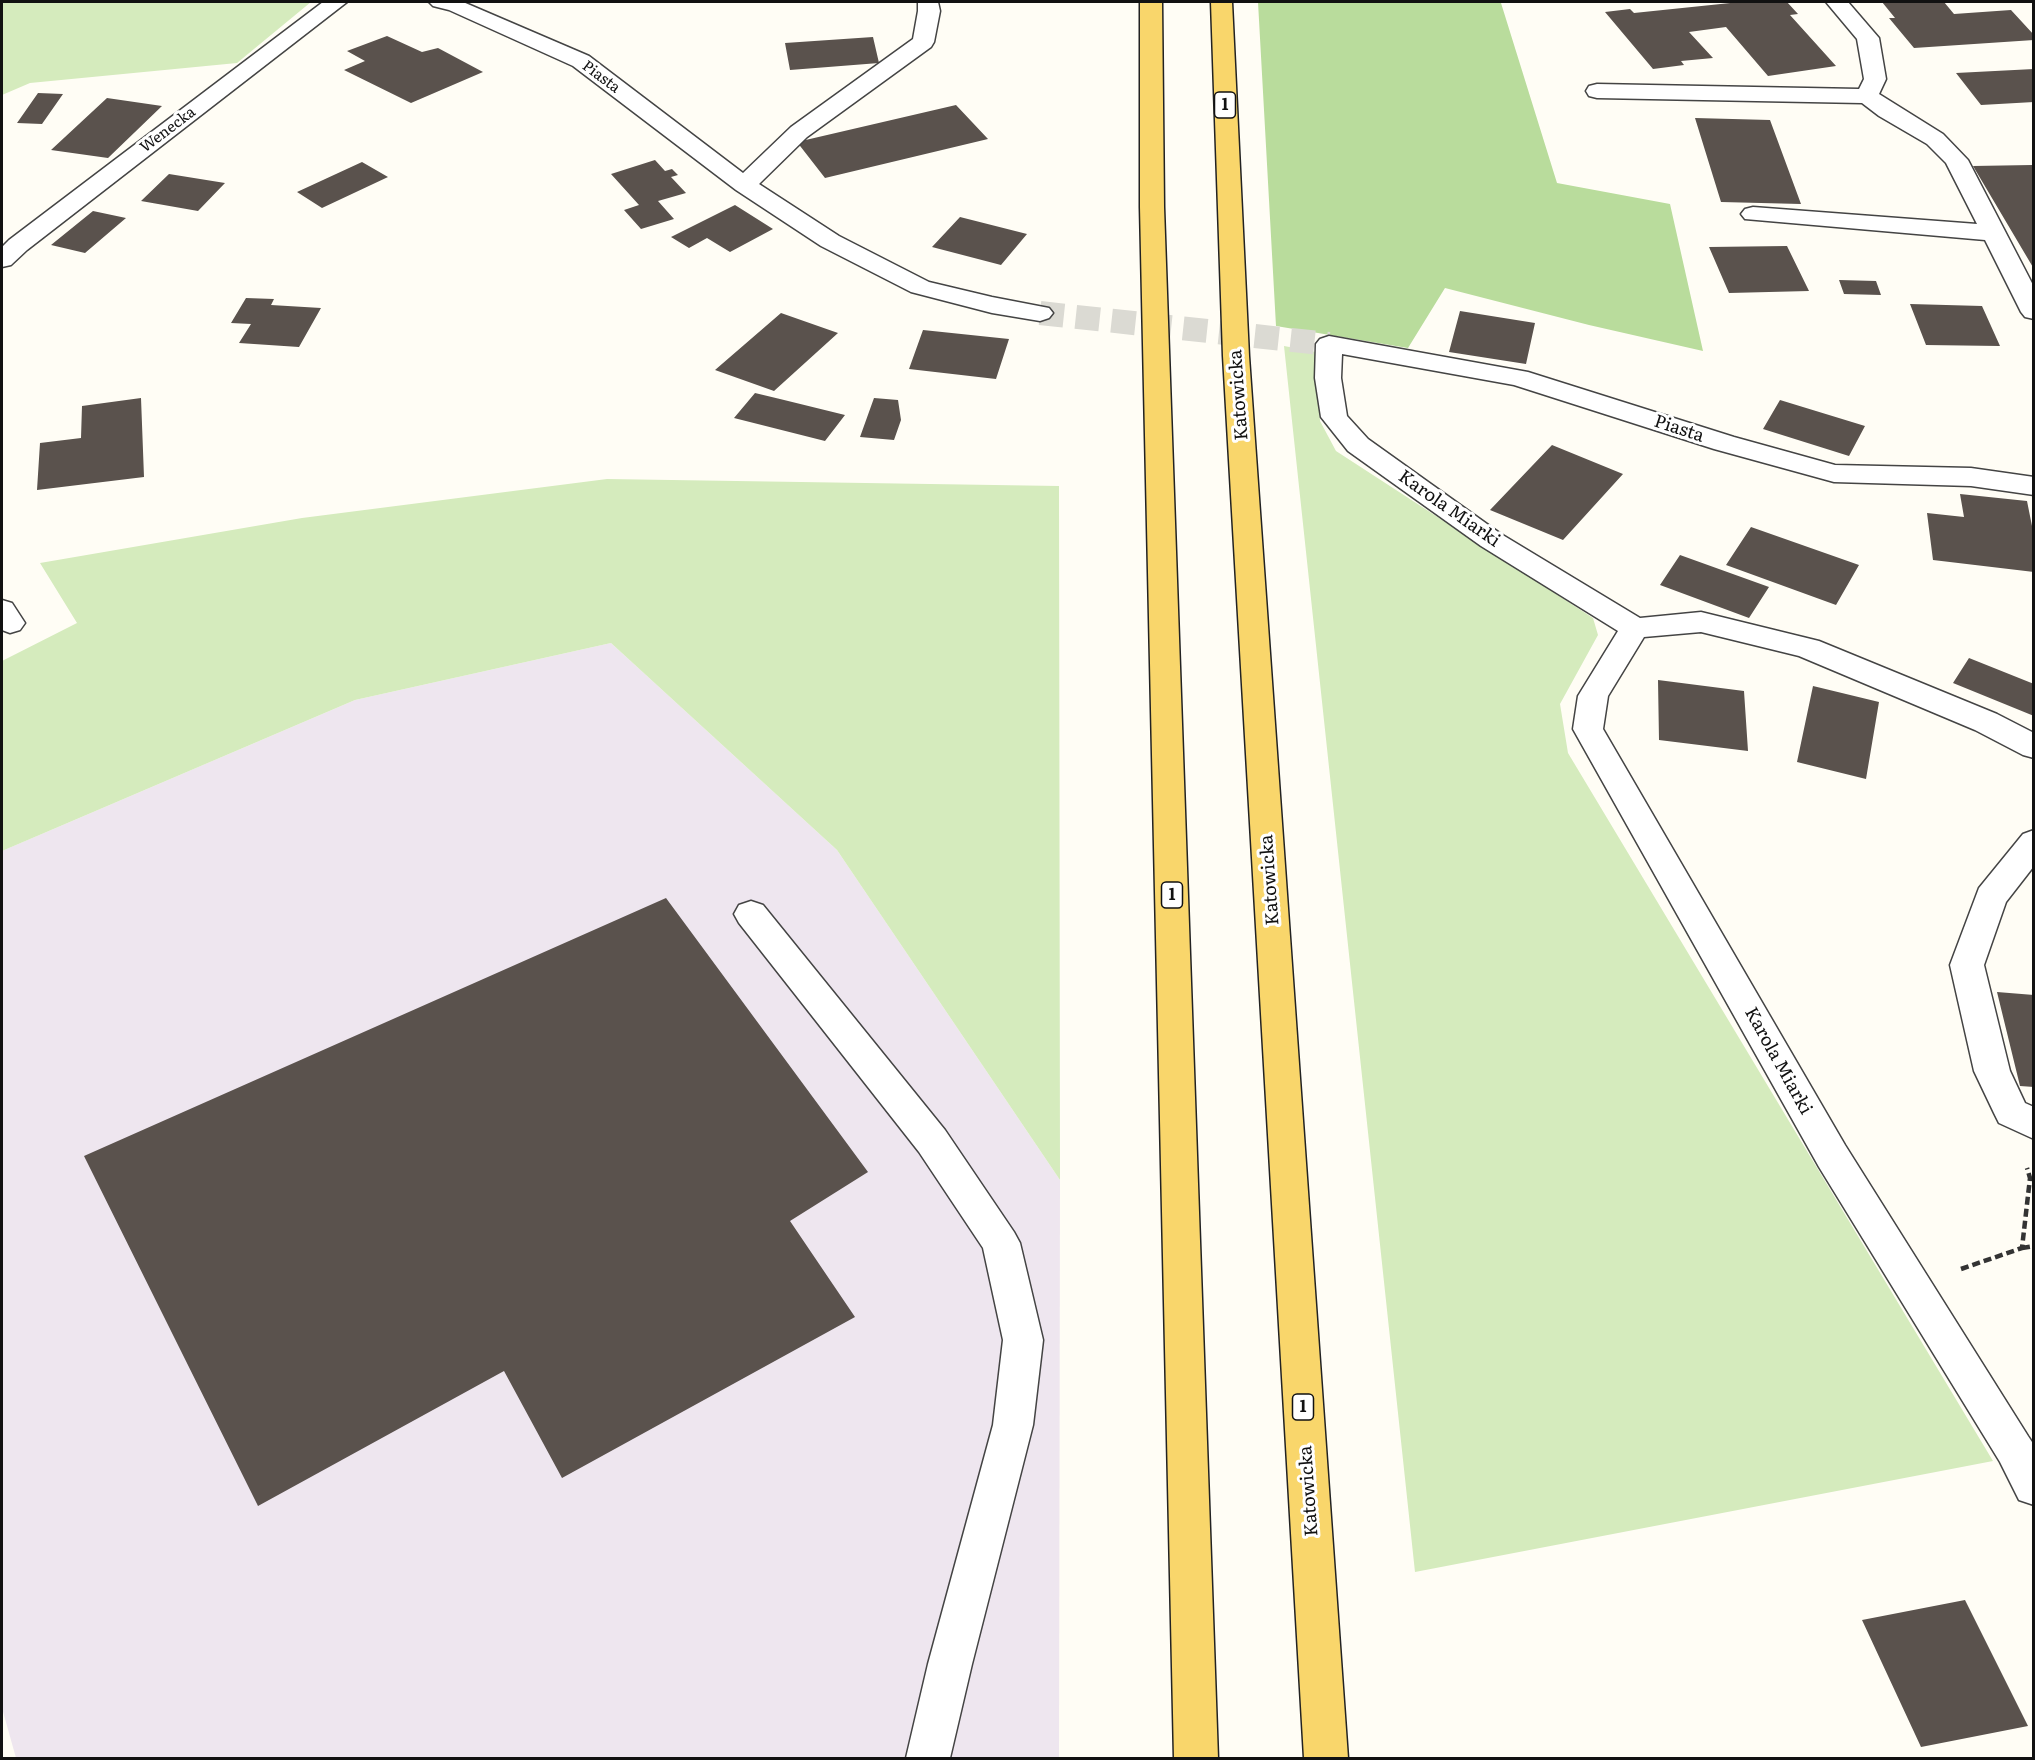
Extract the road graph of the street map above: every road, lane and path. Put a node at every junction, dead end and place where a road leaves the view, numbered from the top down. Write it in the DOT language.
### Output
graph roads {
  1 [pos="336,2"];
  2 [pos="440,2"];
  3 [pos="928,2"];
  4 [pos="1151,2"];
  5 [pos="1221,2"];
  6 [pos="1837,2"];
  7 [pos="1597,92"];
  8 [pos="1867,96"];
  9 [pos="744,185"];
  10 [pos="1753,214"];
  11 [pos="1993,233"];
  12 [pos="7,250"];
  13 [pos="2034,312"];
  14 [pos="1040,313"];
  15 [pos="1329,344"];
  16 [pos="2034,486"];
  17 [pos="1635,628"];
  18 [pos="2034,747"];
  19 [pos="2034,842"];
  20 [pos="752,914"];
  21 [pos="2023,1118"];
  22 [pos="2034,1246"];
  23 [pos="2022,1248"];
  24 [pos="1913,1286"];
  25 [pos="2034,1486"];
  26 [pos="928,1758"];
  27 [pos="1196,1758"];
  28 [pos="1326,1758"];
  1 -- 12 [label="street, Wenecka"];
  2 -- 9 [label="street, Piasta"];
  3 -- 9 [label="street"];
  4 -- 27 [label="main road, 1"];
  5 -- 28 [label="main road, Katowicka / 1"];
  6 -- 8 [label="street"];
  7 -- 8 [label="street"];
  8 -- 11 [label="street"];
  9 -- 14 [label="street, Piasta"];
  10 -- 11 [label="street"];
  11 -- 13 [label="street"];
  15 -- 16 [label="street, Piasta"];
  15 -- 17 [label="street, Karola Miarki"];
  17 -- 18 [label="street"];
  17 -- 24 [label="street, Karola Miarki"];
  19 -- 21 [label="street"];
  20 -- 26 [label="street"];
  21 -- 23 [label="path"];
  22 -- 23 [label="path"];
  23 -- 24 [label="path"];
  24 -- 25 [label="street, Karola Miarki"];
}
